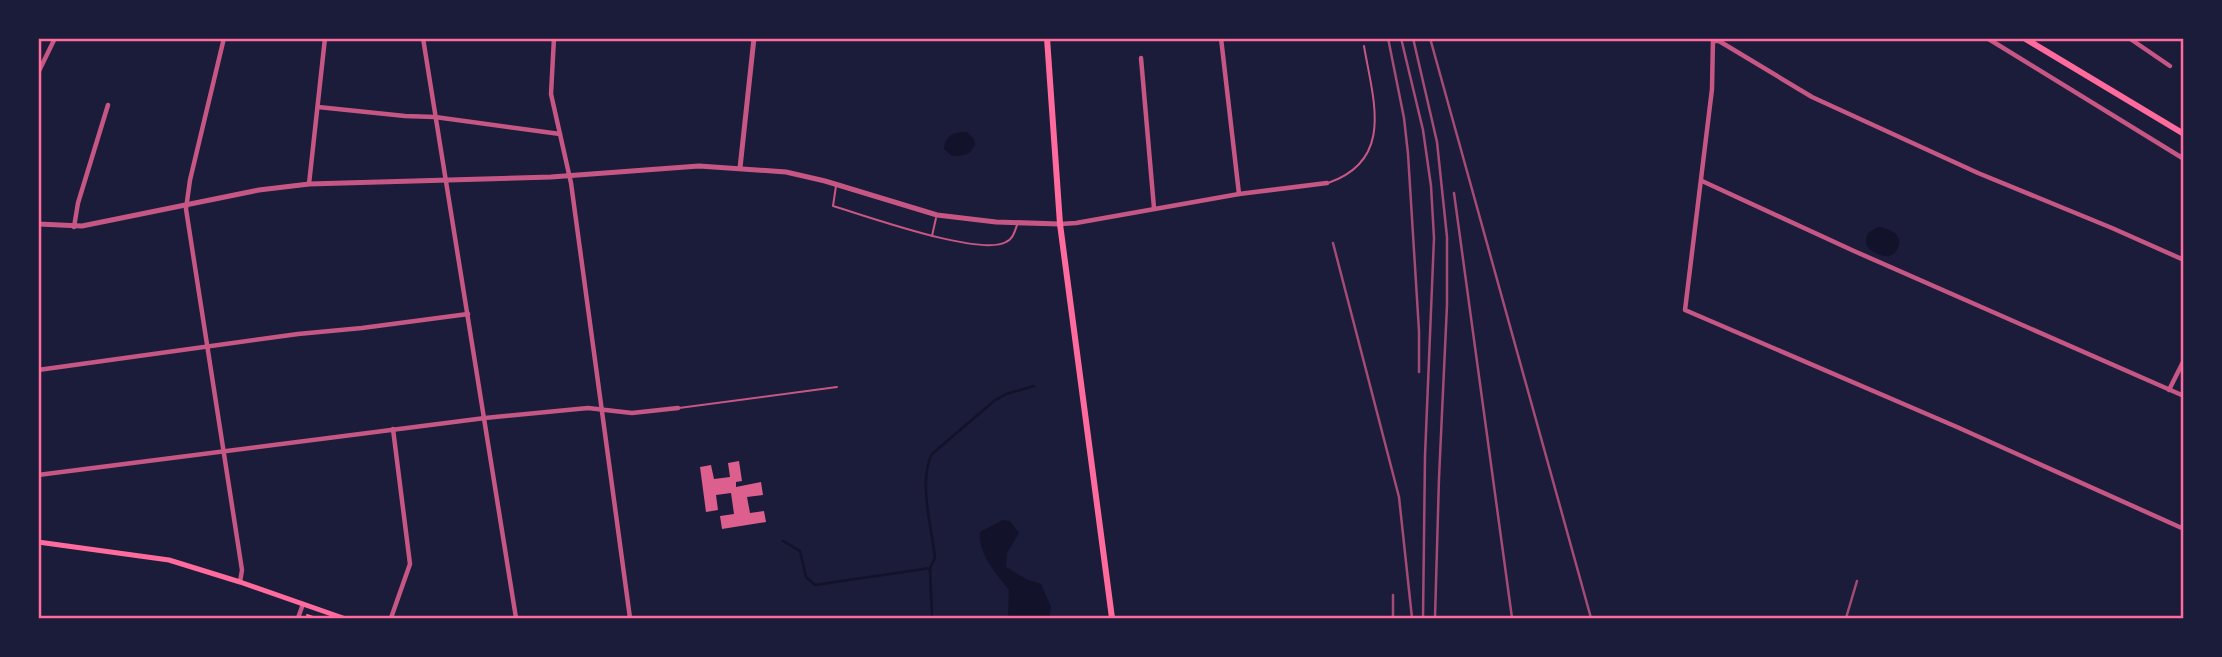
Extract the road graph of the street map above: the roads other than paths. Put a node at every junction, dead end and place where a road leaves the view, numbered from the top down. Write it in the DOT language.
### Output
graph roads {
  1 [pos="55,38"];
  2 [pos="224,38"];
  3 [pos="325,38"];
  4 [pos="423,38"];
  5 [pos="554,38"];
  6 [pos="754,38"];
  7 [pos="1047,38"];
  8 [pos="1221,38"];
  9 [pos="1987,38"];
  10 [pos="2024,38"];
  11 [pos="2129,38"];
  12 [pos="1713,40"];
  13 [pos="1364,46"];
  14 [pos="1141,58"];
  15 [pos="2170,66"];
  16 [pos="38,73"];
  17 [pos="108,105"];
  18 [pos="318,107"];
  19 [pos="435,117"];
  20 [pos="560,134"];
  21 [pos="2183,134"];
  22 [pos="2183,159"];
  23 [pos="740,168"];
  24 [pos="570,176"];
  25 [pos="445,181"];
  26 [pos="1702,181"];
  27 [pos="1327,183"];
  28 [pos="309,184"];
  29 [pos="836,184"];
  30 [pos="1239,194"];
  31 [pos="186,204"];
  32 [pos="1154,208"];
  33 [pos="937,215"];
  34 [pos="1018,223"];
  35 [pos="38,224"];
  36 [pos="1060,225"];
  37 [pos="74,227"];
  38 [pos="932,237"];
  39 [pos="2183,260"];
  40 [pos="468,314"];
  41 [pos="206,348"];
  42 [pos="2183,360"];
  43 [pos="38,370"];
  44 [pos="837,387"];
  45 [pos="2169,390"];
  46 [pos="2183,396"];
  47 [pos="678,408"];
  48 [pos="602,409"];
  49 [pos="485,418"];
  50 [pos="393,429"];
  51 [pos="223,452"];
  52 [pos="38,475"];
  53 [pos="2183,529"];
  54 [pos="38,542"];
  55 [pos="240,582"];
  56 [pos="303,604"];
  57 [pos="299,616"];
  58 [pos="344,618"];
  59 [pos="391,618"];
  60 [pos="516,618"];
  61 [pos="630,618"];
  62 [pos="1112,618"];
  1 -- 16 [label="street"];
  2 -- 31 [label="street"];
  3 -- 18 [label="street"];
  4 -- 19 [label="street"];
  5 -- 20 [label="street"];
  6 -- 23 [label="street"];
  7 -- 36 [label="main road"];
  8 -- 30 [label="street"];
  9 -- 22 [label="street"];
  10 -- 21 [label="main road"];
  11 -- 15 [label="street"];
  12 -- 26 [label="street"];
  12 -- 39 [label="street"];
  13 -- 27 [label="lane"];
  14 -- 32 [label="street"];
  17 -- 37 [label="street"];
  18 -- 19 [label="street"];
  18 -- 28 [label="street"];
  19 -- 20 [label="street"];
  19 -- 25 [label="street"];
  20 -- 24 [label="street"];
  23 -- 24 [label="street"];
  23 -- 29 [label="street"];
  24 -- 25 [label="street"];
  24 -- 48 [label="street"];
  25 -- 28 [label="street"];
  25 -- 40 [label="street"];
  26 -- 45 [label="street"];
  26 -- 53 [label="street"];
  27 -- 30 [label="street"];
  28 -- 31 [label="street"];
  29 -- 33 [label="street"];
  29 -- 38 [label="lane"];
  30 -- 32 [label="street"];
  31 -- 37 [label="street"];
  31 -- 41 [label="street"];
  32 -- 36 [label="street"];
  33 -- 34 [label="street"];
  33 -- 38 [label="lane"];
  34 -- 36 [label="street"];
  34 -- 38 [label="lane"];
  35 -- 37 [label="street"];
  36 -- 62 [label="main road"];
  40 -- 41 [label="street"];
  40 -- 49 [label="street"];
  41 -- 43 [label="street"];
  41 -- 51 [label="street"];
  42 -- 45 [label="street"];
  44 -- 47 [label="lane"];
  45 -- 46 [label="street"];
  47 -- 48 [label="street"];
  48 -- 49 [label="street"];
  48 -- 61 [label="street"];
  49 -- 50 [label="street"];
  49 -- 60 [label="street"];
  50 -- 51 [label="street"];
  50 -- 59 [label="street"];
  51 -- 52 [label="street"];
  51 -- 55 [label="street"];
  54 -- 55 [label="main road"];
  55 -- 56 [label="main road"];
  56 -- 57 [label="street"];
  56 -- 58 [label="main road"];
}
